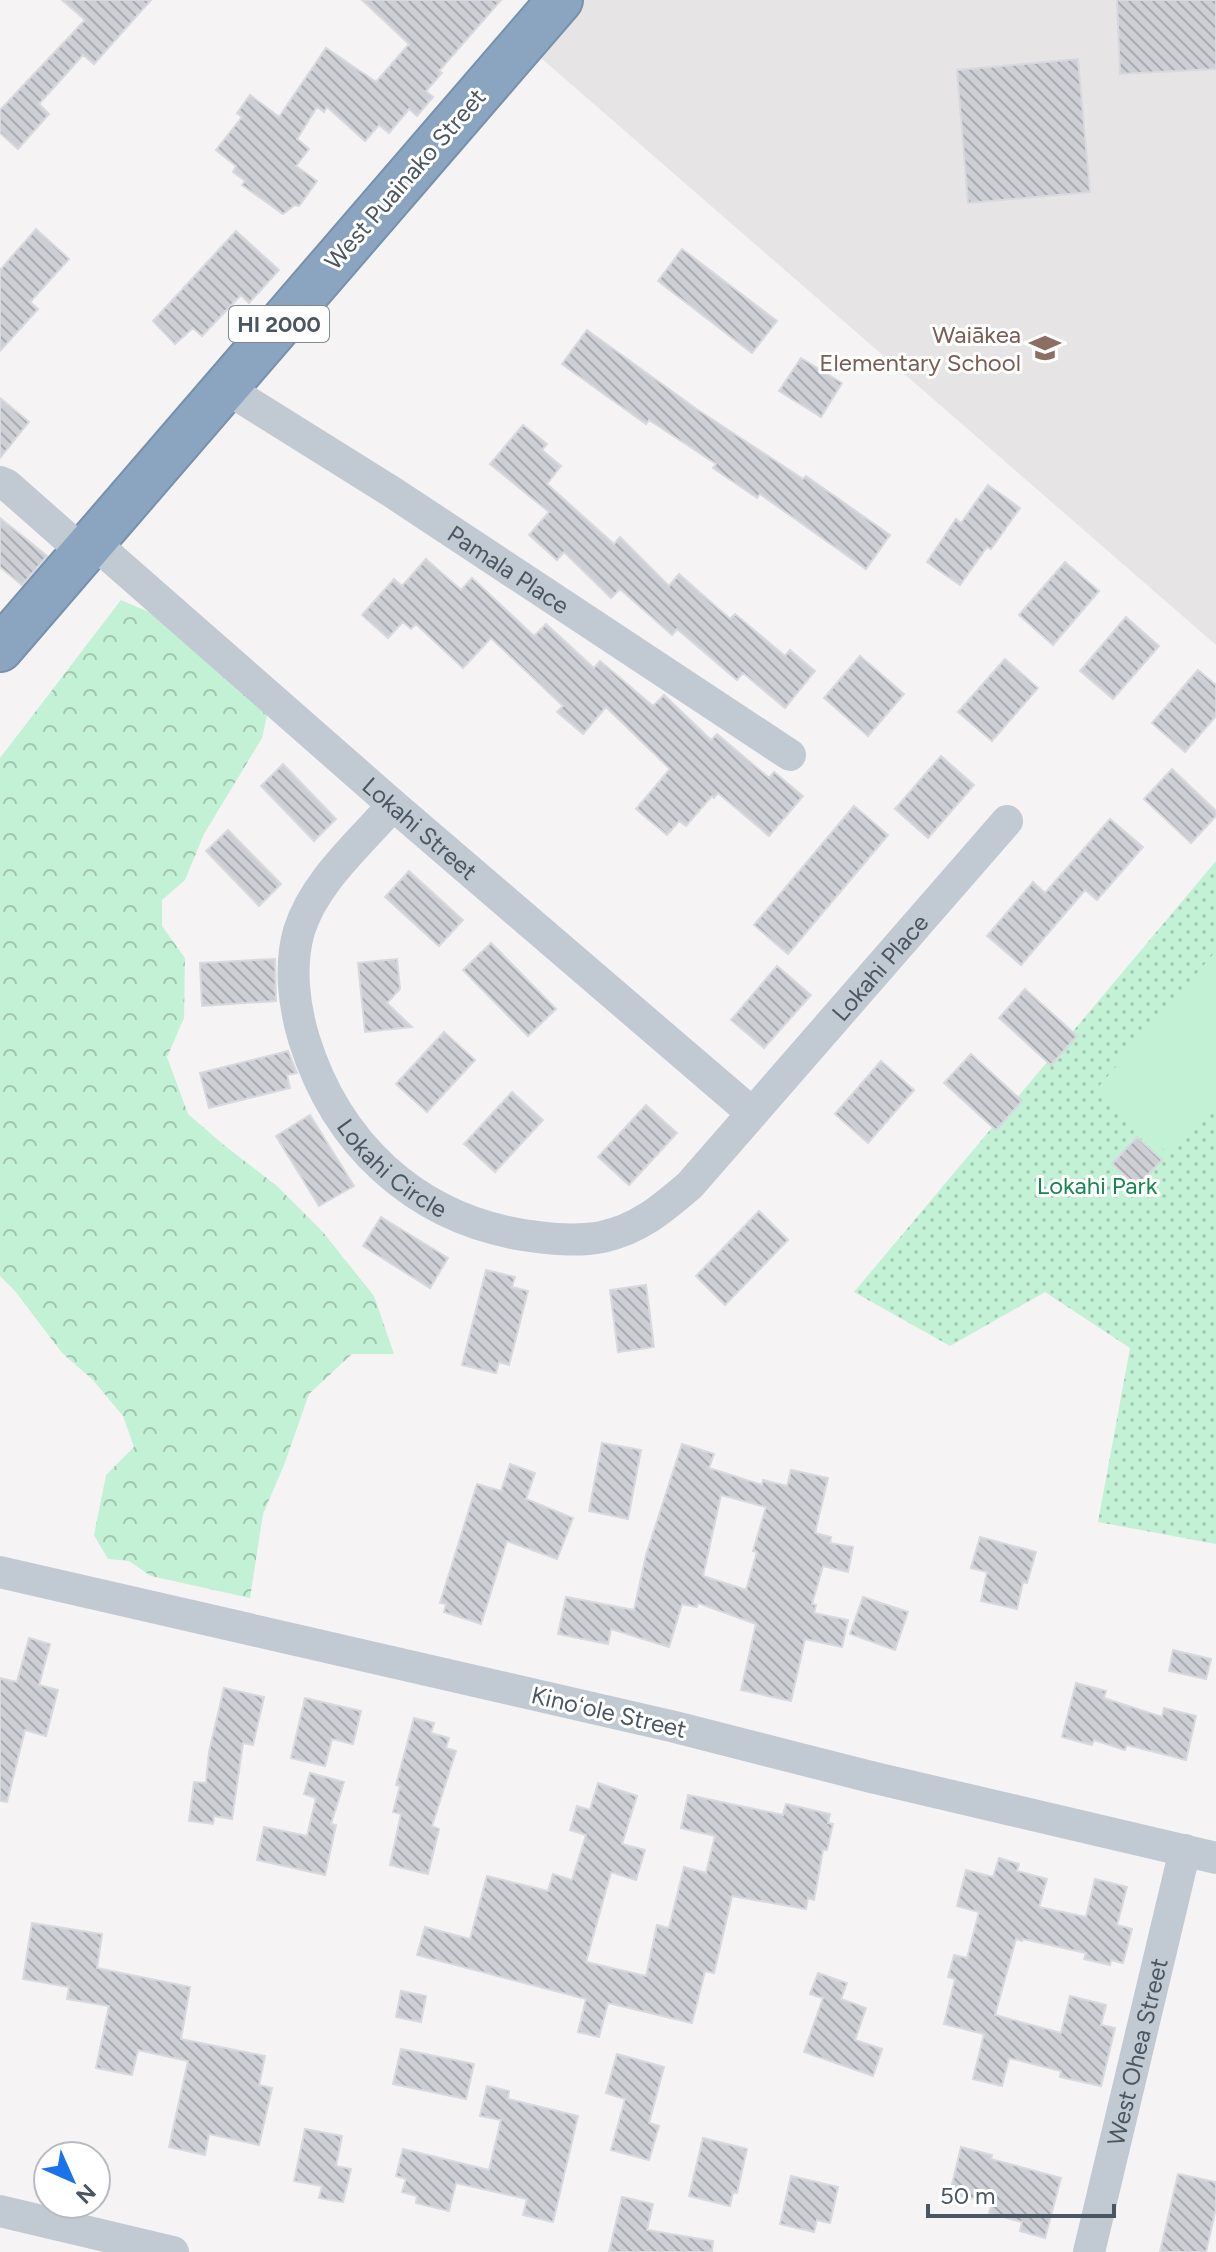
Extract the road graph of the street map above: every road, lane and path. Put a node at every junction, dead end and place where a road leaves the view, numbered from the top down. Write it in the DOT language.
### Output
graph roads {
  1 [pos="560,0"];
  2 [pos="224,387"];
  3 [pos="0,482"];
  4 [pos="88,546"];
  5 [pos="0,649"];
  6 [pos="790,755"];
  7 [pos="393,805"];
  8 [pos="1007,821"];
  9 [pos="752,1113"];
  10 [pos="0,1572"];
  11 [pos="1185,1850"];
  12 [pos="1216,1858"];
  13 [pos="0,2211"];
  14 [pos="173,2252"];
  15 [pos="1089,2252"];
  1 -- 2 [label="highway, West Puainako Street / HI 2000"];
  2 -- 4 [label="highway, West Puainako Street / HI 2000"];
  2 -- 6 [label="street, Pamala Place"];
  3 -- 4 [label="street, Lokahi Street"];
  4 -- 5 [label="highway, West Puainako Street / HI 2000"];
  4 -- 7 [label="street, Lokahi Street"];
  7 -- 9 [label="street, Lokahi Street"];
  7 -- 9 [label="street, Lokahi Circle"];
  8 -- 9 [label="street, Lokahi Place"];
  10 -- 11 [label="street, Kinoʻole Street"];
  11 -- 12 [label="street, Kinoʻole Street"];
  11 -- 15 [label="street, West Ohea Street"];
  13 -- 14 [label="street"];
}
